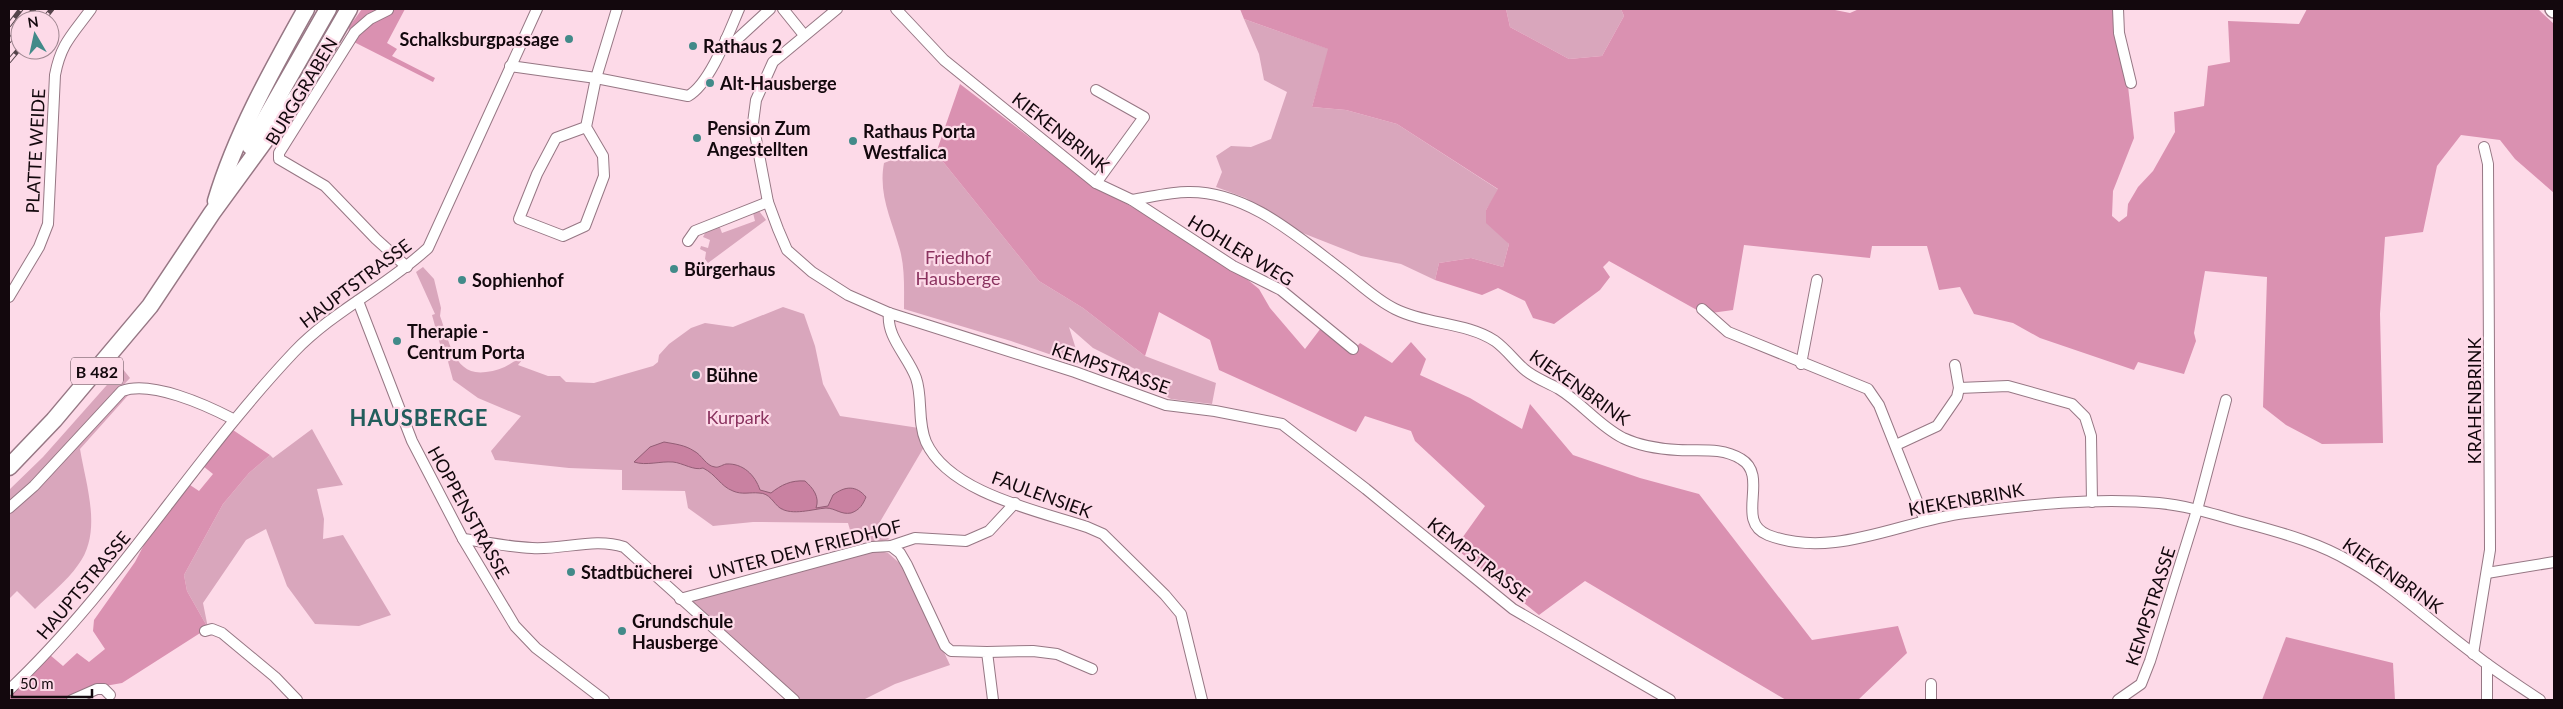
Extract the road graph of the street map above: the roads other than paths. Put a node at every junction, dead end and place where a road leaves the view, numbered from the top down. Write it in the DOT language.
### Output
graph roads {
  1 [pos="91,9"];
  2 [pos="306,9"];
  3 [pos="328,9"];
  4 [pos="349,9"];
  5 [pos="537,9"];
  6 [pos="617,9"];
  7 [pos="739,9"];
  8 [pos="770,9"];
  9 [pos="783,9"];
  10 [pos="838,9"];
  11 [pos="896,9"];
  12 [pos="2118,9"];
  13 [pos="388,10"];
  14 [pos="804,35"];
  15 [pos="726,39"];
  16 [pos="510,66"];
  17 [pos="596,78"];
  18 [pos="2132,83"];
  19 [pos="1096,90"];
  20 [pos="586,127"];
  21 [pos="2484,147"];
  22 [pos="1096,183"];
  23 [pos="1132,200"];
  24 [pos="768,202"];
  25 [pos="212,213"];
  26 [pos="688,241"];
  27 [pos="407,267"];
  28 [pos="1817,280"];
  29 [pos="9,297"];
  30 [pos="358,301"];
  31 [pos="1702,309"];
  32 [pos="890,313"];
  33 [pos="1353,349"];
  34 [pos="1801,364"];
  35 [pos="1955,365"];
  36 [pos="1959,388"];
  37 [pos="2226,400"];
  38 [pos="233,419"];
  39 [pos="1896,445"];
  40 [pos="12,463"];
  41 [pos="2092,502"];
  42 [pos="1015,503"];
  43 [pos="9,508"];
  44 [pos="2197,510"];
  45 [pos="1925,521"];
  46 [pos="463,538"];
  47 [pos="891,546"];
  48 [pos="2554,562"];
  49 [pos="2487,573"];
  50 [pos="680,599"];
  51 [pos="205,631"];
  52 [pos="987,652"];
  53 [pos="2473,654"];
  54 [pos="2487,664"];
  55 [pos="1092,669"];
  56 [pos="1931,684"];
  57 [pos="9,690"];
  58 [pos="110,694"];
  59 [pos="72,700"];
  60 [pos="297,700"];
  61 [pos="604,700"];
  62 [pos="794,700"];
  63 [pos="993,700"];
  64 [pos="1202,700"];
  65 [pos="1670,700"];
  66 [pos="1931,700"];
  67 [pos="2118,700"];
  68 [pos="2487,700"];
  69 [pos="2540,700"];
  1 -- 29 [label="street, PLATTE WEIDE"];
  2 -- 25 [label="main road"];
  3 -- 25 [label="main road, B 482"];
  4 -- 25 [label="main road"];
  5 -- 16 [label="street, HAUPTSTRASSE"];
  6 -- 17 [label="street"];
  7 -- 15 [label="street"];
  8 -- 15 [label="street"];
  9 -- 14 [label="street"];
  10 -- 14 [label="street, KEMPSTRASSE"];
  11 -- 22 [label="street, KIEKENBRINK"];
  12 -- 18 [label="street"];
  13 -- 27 [label="street, BURGGRABEN"];
  14 -- 24 [label="street, KEMPSTRASSE"];
  15 -- 17 [label="street"];
  16 -- 17 [label="street"];
  16 -- 27 [label="street, HAUPTSTRASSE"];
  17 -- 20 [label="street"];
  19 -- 22 [label="street"];
  20 -- 20 [label="street"];
  21 -- 49 [label="street, KRAHENBRINK"];
  22 -- 23 [label="street, KIEKENBRINK"];
  23 -- 33 [label="street, HOHLER WEG"];
  23 -- 45 [label="street, KIEKENBRINK"];
  24 -- 26 [label="street"];
  24 -- 32 [label="street, KEMPSTRASSE"];
  25 -- 40 [label="main road, B 482"];
  27 -- 30 [label="street, HAUPTSTRASSE"];
  28 -- 34 [label="street"];
  30 -- 38 [label="street, HAUPTSTRASSE"];
  30 -- 46 [label="street, HOPPENSTRASSE"];
  31 -- 34 [label="street"];
  32 -- 42 [label="street, FAULENSIEK"];
  32 -- 65 [label="street, KEMPSTRASSE"];
  34 -- 39 [label="street"];
  35 -- 36 [label="street"];
  36 -- 39 [label="street"];
  36 -- 41 [label="street"];
  37 -- 44 [label="street, KEMPSTRASSE"];
  38 -- 43 [label="street"];
  38 -- 57 [label="street, HAUPTSTRASSE"];
  39 -- 45 [label="street"];
  41 -- 44 [label="street, KIEKENBRINK"];
  41 -- 45 [label="street, KIEKENBRINK"];
  42 -- 47 [label="street, UNTER DEM FRIEDHOF"];
  42 -- 64 [label="street, FAULENSIEK"];
  44 -- 53 [label="street, KIEKENBRINK"];
  44 -- 67 [label="street, KEMPSTRASSE"];
  46 -- 50 [label="street"];
  46 -- 61 [label="street, HOPPENSTRASSE"];
  47 -- 50 [label="street, UNTER DEM FRIEDHOF"];
  47 -- 52 [label="street"];
  48 -- 49 [label="street"];
  49 -- 53 [label="street, KRAHENBRINK"];
  50 -- 62 [label="street"];
  51 -- 60 [label="street"];
  52 -- 55 [label="street"];
  52 -- 63 [label="street"];
  53 -- 54 [label="street, KIEKENBRINK"];
  54 -- 68 [label="street"];
  54 -- 69 [label="street, KIEKENBRINK"];
  56 -- 66 [label="street"];
  58 -- 59 [label="street"];
}
